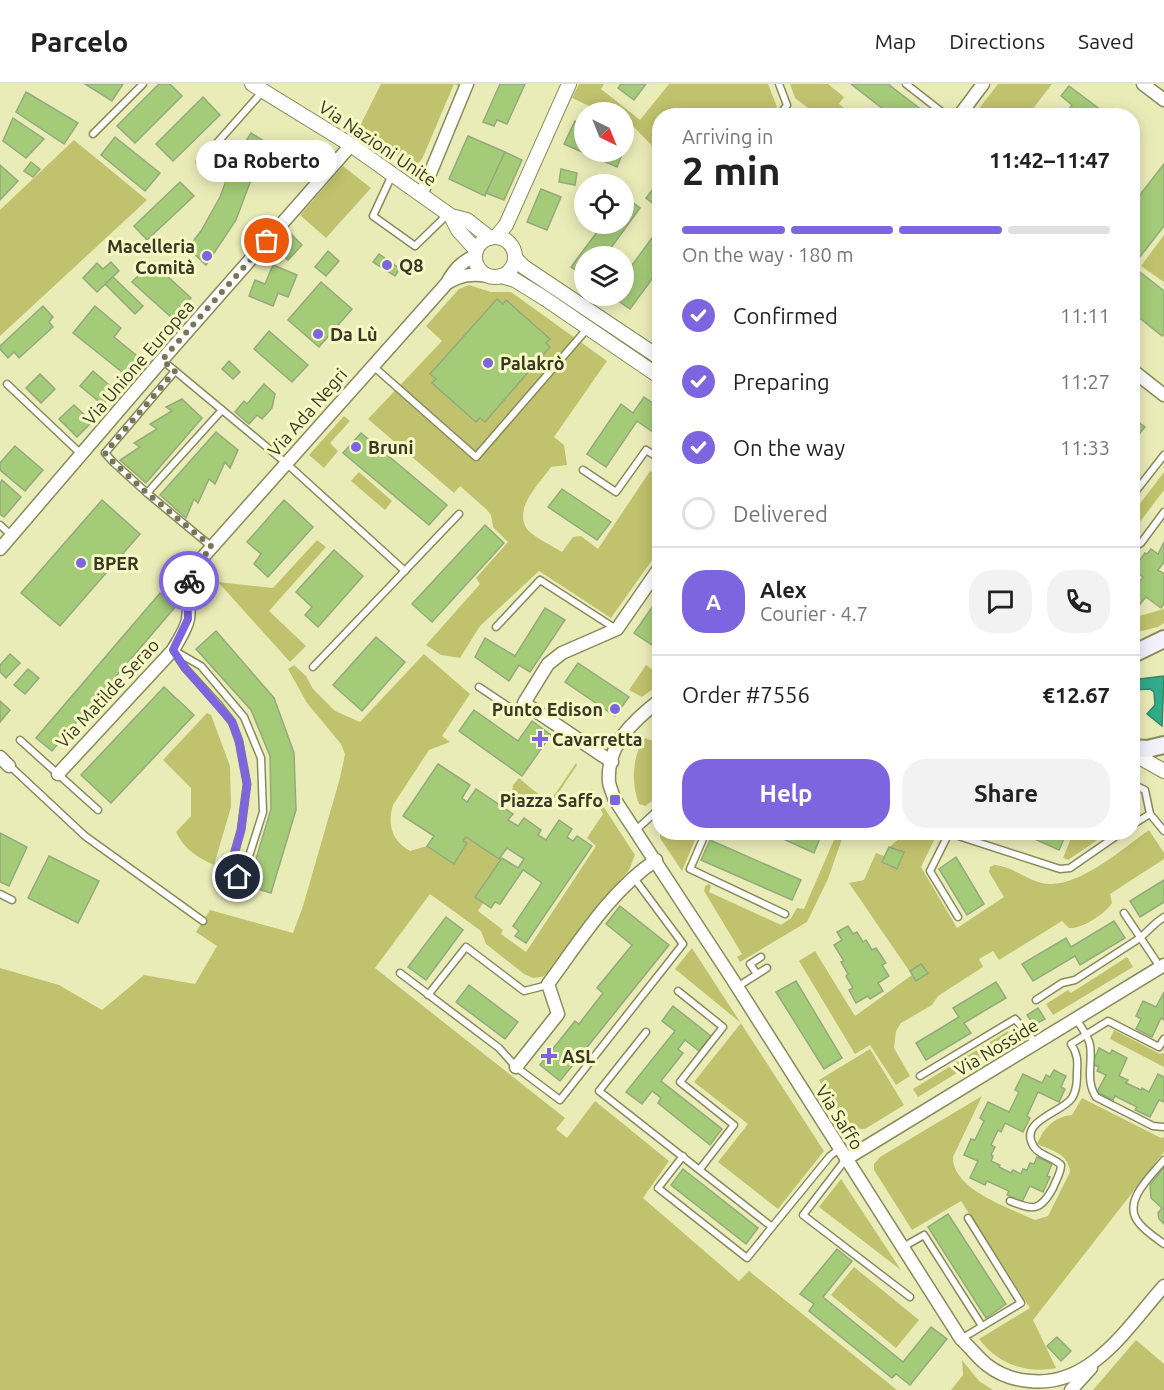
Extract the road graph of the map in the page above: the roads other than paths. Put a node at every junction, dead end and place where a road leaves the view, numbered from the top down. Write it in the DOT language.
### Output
graph roads {
  1 [pos="143,84"];
  2 [pos="467,84"];
  3 [pos="569,84"];
  4 [pos="779,84"];
  5 [pos="906,84"];
  6 [pos="983,84"];
  7 [pos="1143,84"];
  8 [pos="258,87"];
  9 [pos="1164,100"];
  10 [pos="785,108"];
  11 [pos="937,108"];
  12 [pos="965,108"];
  13 [pos="93,134"];
  14 [pos="351,145"];
  15 [pos="200,162"];
  16 [pos="393,173"];
  17 [pos="422,194"];
  18 [pos="450,215"];
  19 [pos="498,239"];
  20 [pos="476,253"];
  21 [pos="515,258"];
  22 [pos="495,276"];
  23 [pos="447,283"];
  24 [pos="588,328"];
  25 [pos="652,353"];
  26 [pos="162,360"];
  27 [pos="372,365"];
  28 [pos="175,371"];
  29 [pos="652,372"];
  30 [pos="1140,376"];
  31 [pos="7,384"];
  32 [pos="1164,395"];
  33 [pos="222,410"];
  34 [pos="82,454"];
  35 [pos="652,454"];
  36 [pos="1164,454"];
  37 [pos="286,463"];
  38 [pos="583,470"];
  39 [pos="1140,486"];
  40 [pos="147,493"];
  41 [pos="1164,512"];
  42 [pos="459,514"];
  43 [pos="0,525"];
  44 [pos="12,536"];
  45 [pos="1140,544"];
  46 [pos="212,547"];
  47 [pos="0,549"];
  48 [pos="195,566"];
  49 [pos="405,571"];
  50 [pos="652,578"];
  51 [pos="496,627"];
  52 [pos="616,629"];
  53 [pos="1164,639"];
  54 [pos="173,650"];
  55 [pos="1140,651"];
  56 [pos="1140,653"];
  57 [pos="1164,657"];
  58 [pos="313,667"];
  59 [pos="479,687"];
  60 [pos="524,703"];
  61 [pos="652,706"];
  62 [pos="20,740"];
  63 [pos="1164,745"];
  64 [pos="1140,749"];
  65 [pos="1140,755"];
  66 [pos="5,761"];
  67 [pos="612,762"];
  68 [pos="1164,771"];
  69 [pos="58,774"];
  70 [pos="1140,788"];
  71 [pos="98,810"];
  72 [pos="1150,814"];
  73 [pos="652,815"];
  74 [pos="1140,820"];
  75 [pos="636,830"];
  76 [pos="1164,831"];
  77 [pos="703,840"];
  78 [pos="946,840"];
  79 [pos="971,840"];
  80 [pos="1111,840"];
  81 [pos="656,860"];
  82 [pos="634,878"];
  83 [pos="0,894"];
  84 [pos="12,900"];
  85 [pos="1124,913"];
  86 [pos="785,914"];
  87 [pos="958,917"];
  88 [pos="1164,917"];
  89 [pos="203,921"];
  90 [pos="1140,938"];
  91 [pos="761,957"];
  92 [pos="1162,966"];
  93 [pos="767,968"];
  94 [pos="400,973"];
  95 [pos="757,974"];
  96 [pos="548,984"];
  97 [pos="737,987"];
  98 [pos="678,991"];
  99 [pos="429,995"];
  100 [pos="1036,1000"];
  101 [pos="1076,1019"];
  102 [pos="646,1032"];
  103 [pos="1086,1035"];
  104 [pos="1164,1039"];
  105 [pos="1036,1044"];
  106 [pos="516,1067"];
  107 [pos="920,1076"];
  108 [pos="1164,1127"];
  109 [pos="842,1154"];
  110 [pos="683,1156"];
  111 [pos="1164,1160"];
  112 [pos="700,1169"];
  113 [pos="1010,1201"];
  114 [pos="968,1218"];
  115 [pos="772,1227"];
  116 [pos="1164,1244"];
  117 [pos="903,1248"];
  118 [pos="1164,1286"];
  119 [pos="910,1297"];
  120 [pos="982,1326"];
  121 [pos="961,1339"];
  122 [pos="1103,1354"];
  123 [pos="1014,1380"];
  124 [pos="1032,1390"];
  125 [pos="1071,1390"];
  1 -- 13 [label="lane"];
  2 -- 17 [label="street"];
  3 -- 19 [label="street"];
  4 -- 10 [label="lane"];
  5 -- 11 [label="lane"];
  6 -- 12 [label="street"];
  7 -- 9 [label="street"];
  8 -- 14 [label="street, Via Nazioni Unite"];
  8 -- 15 [label="lane"];
  14 -- 16 [label="street, Via Nazioni Unite"];
  14 -- 26 [label="street, Via Unione Europea"];
  16 -- 17 [label="street, Via Nazioni Unite"];
  16 -- 18 [label="lane"];
  17 -- 18 [label="street, Via Nazioni Unite"];
  18 -- 19 [label="street, Via Nazioni Unite"];
  18 -- 20 [label="street, Via Nazioni Unite"];
  19 -- 20 [label="street"];
  19 -- 21 [label="street"];
  20 -- 22 [label="street"];
  20 -- 23 [label="street, Via Ada Negri"];
  21 -- 22 [label="street"];
  21 -- 25 [label="street"];
  22 -- 23 [label="street"];
  22 -- 24 [label="street"];
  23 -- 27 [label="street, Via Ada Negri"];
  24 -- 27 [label="lane"];
  24 -- 29 [label="street"];
  26 -- 28 [label="lane"];
  26 -- 34 [label="street, Via Unione Europea"];
  27 -- 37 [label="street, Via Ada Negri"];
  28 -- 33 [label="lane"];
  28 -- 40 [label="lane"];
  30 -- 32 [label="street"];
  31 -- 34 [label="lane"];
  33 -- 37 [label="lane"];
  33 -- 40 [label="lane"];
  34 -- 44 [label="street, Via Unione Europea"];
  35 -- 38 [label="lane"];
  36 -- 39 [label="lane"];
  37 -- 46 [label="street, Via Ada Negri"];
  37 -- 49 [label="lane"];
  40 -- 46 [label="lane"];
  41 -- 45 [label="lane"];
  42 -- 49 [label="lane"];
  43 -- 44 [label="lane"];
  44 -- 47 [label="street, Via Unione Europea"];
  46 -- 48 [label="street, Via Ada Negri"];
  48 -- 54 [label="street, Via Matilde Serao"];
  49 -- 58 [label="lane"];
  50 -- 52 [label="street"];
  51 -- 52 [label="lane"];
  52 -- 60 [label="street"];
  53 -- 55 [label="main road"];
  54 -- 54 [label="lane"];
  54 -- 69 [label="street, Via Matilde Serao"];
  56 -- 57 [label="main road"];
  59 -- 60 [label="lane"];
  60 -- 67 [label="street"];
  61 -- 67 [label="street, Via Saffo"];
  62 -- 69 [label="lane"];
  63 -- 64 [label="main road"];
  65 -- 68 [label="street"];
  66 -- 89 [label="lane"];
  67 -- 75 [label="street, Via Saffo"];
  69 -- 71 [label="lane"];
  70 -- 72 [label="lane"];
  72 -- 74 [label="lane"];
  72 -- 76 [label="lane"];
  73 -- 75 [label="lane"];
  75 -- 81 [label="street, Via Saffo"];
  77 -- 86 [label="lane"];
  78 -- 87 [label="lane"];
  79 -- 80 [label="lane"];
  81 -- 82 [label="street"];
  81 -- 97 [label="street, Via Saffo"];
  82 -- 96 [label="street"];
  82 -- 106 [label="lane"];
  83 -- 84 [label="lane"];
  85 -- 90 [label="lane"];
  88 -- 90 [label="lane"];
  90 -- 92 [label="lane"];
  90 -- 100 [label="lane"];
  91 -- 95 [label="lane"];
  92 -- 101 [label="street, Via Nosside"];
  93 -- 95 [label="lane"];
  94 -- 99 [label="lane"];
  95 -- 97 [label="lane"];
  96 -- 99 [label="lane"];
  96 -- 106 [label="street"];
  97 -- 109 [label="street, Via Saffo"];
  98 -- 112 [label="lane"];
  99 -- 106 [label="lane"];
  101 -- 103 [label="lane"];
  101 -- 105 [label="street, Via Nosside"];
  102 -- 110 [label="lane"];
  103 -- 104 [label="lane"];
  103 -- 108 [label="lane"];
  103 -- 113 [label="lane"];
  105 -- 107 [label="lane"];
  105 -- 109 [label="street, Via Nosside"];
  109 -- 115 [label="lane"];
  109 -- 117 [label="street, Via Saffo"];
  109 -- 119 [label="lane"];
  110 -- 112 [label="lane"];
  110 -- 115 [label="lane"];
  111 -- 116 [label="lane"];
  112 -- 115 [label="lane"];
  114 -- 120 [label="lane"];
  117 -- 120 [label="lane"];
  117 -- 121 [label="street, Via Saffo"];
  118 -- 122 [label="street, Via Saffo"];
  120 -- 121 [label="lane"];
  121 -- 123 [label="street, Via Saffo"];
  122 -- 123 [label="street, Via Saffo"];
  122 -- 125 [label="street"];
  123 -- 124 [label="street"];
}
